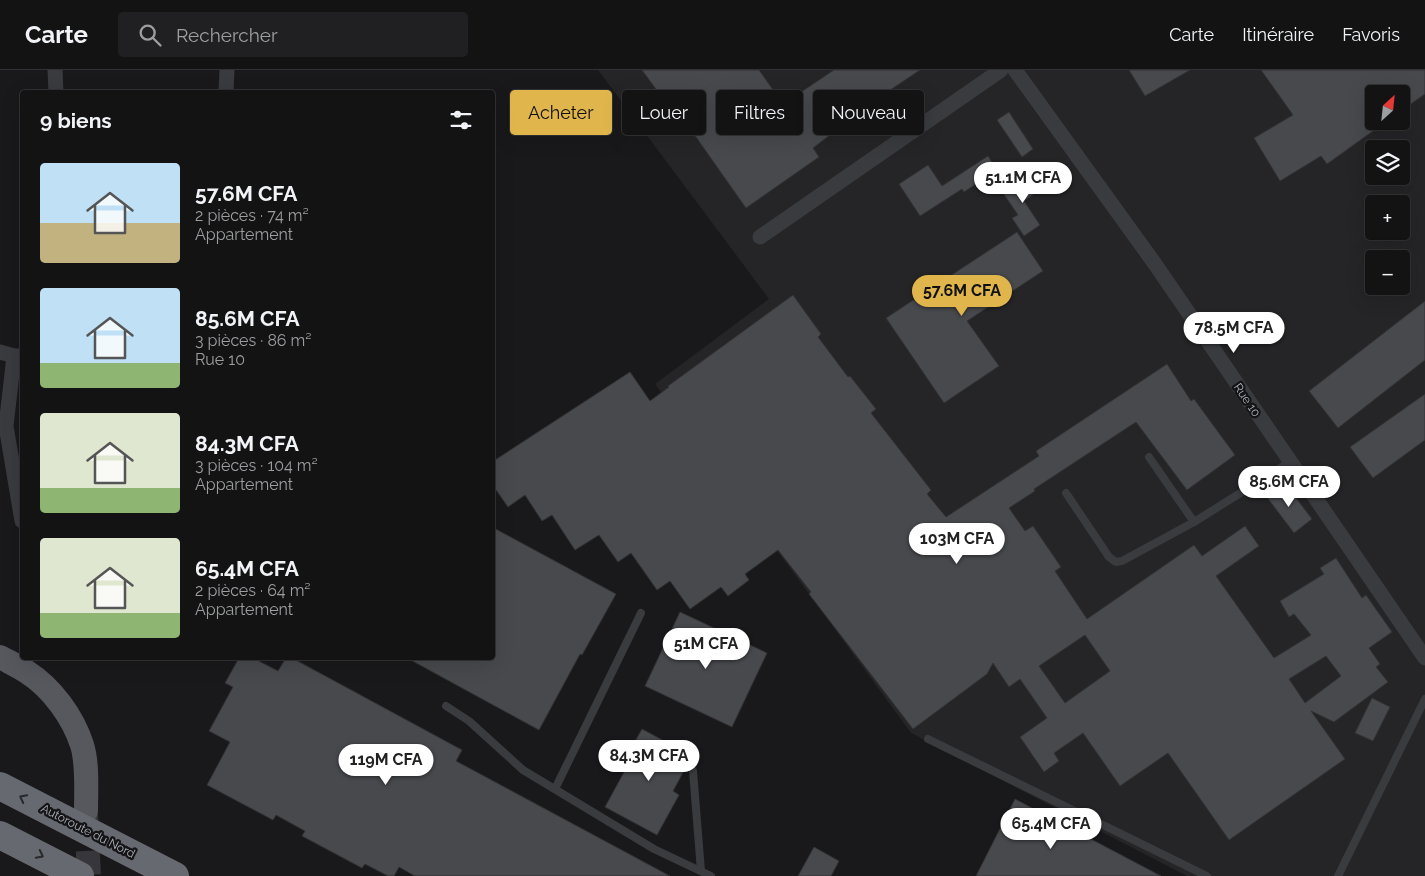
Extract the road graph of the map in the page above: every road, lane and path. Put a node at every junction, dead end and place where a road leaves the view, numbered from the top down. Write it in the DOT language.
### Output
graph roads {
  1 [pos="55,70"];
  2 [pos="228,70"];
  3 [pos="1001,70"];
  4 [pos="1015,70"];
  5 [pos="56,90"];
  6 [pos="226,90"];
  7 [pos="760,238"];
  8 [pos="12,354"];
  9 [pos="3,431"];
  10 [pos="1149,457"];
  11 [pos="1290,462"];
  12 [pos="1066,493"];
  13 [pos="20,512"];
  14 [pos="1194,522"];
  15 [pos="641,613"];
  16 [pos="0,657"];
  17 [pos="1425,658"];
  18 [pos="1425,699"];
  19 [pos="446,706"];
  20 [pos="928,739"];
  21 [pos="692,771"];
  22 [pos="0,786"];
  23 [pos="555,789"];
  24 [pos="86,811"];
  25 [pos="0,835"];
  26 [pos="701,872"];
  27 [pos="80,876"];
  28 [pos="175,876"];
  29 [pos="711,876"];
  30 [pos="1207,876"];
  31 [pos="1338,876"];
  1 -- 5 [label="street"];
  2 -- 6 [label="street"];
  3 -- 7 [label="street"];
  4 -- 11 [label="street, Rue 10"];
  8 -- 9 [label="street"];
  9 -- 13 [label="street"];
  10 -- 14 [label="lane"];
  11 -- 14 [label="lane"];
  11 -- 17 [label="street, Rue 10"];
  12 -- 14 [label="lane"];
  15 -- 23 [label="lane"];
  16 -- 24 [label="main road"];
  18 -- 31 [label="lane"];
  19 -- 23 [label="lane"];
  20 -- 30 [label="lane"];
  21 -- 26 [label="lane"];
  28 -- 22 [label="highway, Autoroute du Nord, one-way"];
  23 -- 26 [label="lane"];
  25 -- 27 [label="highway, one-way"];
  26 -- 29 [label="lane"];
}
